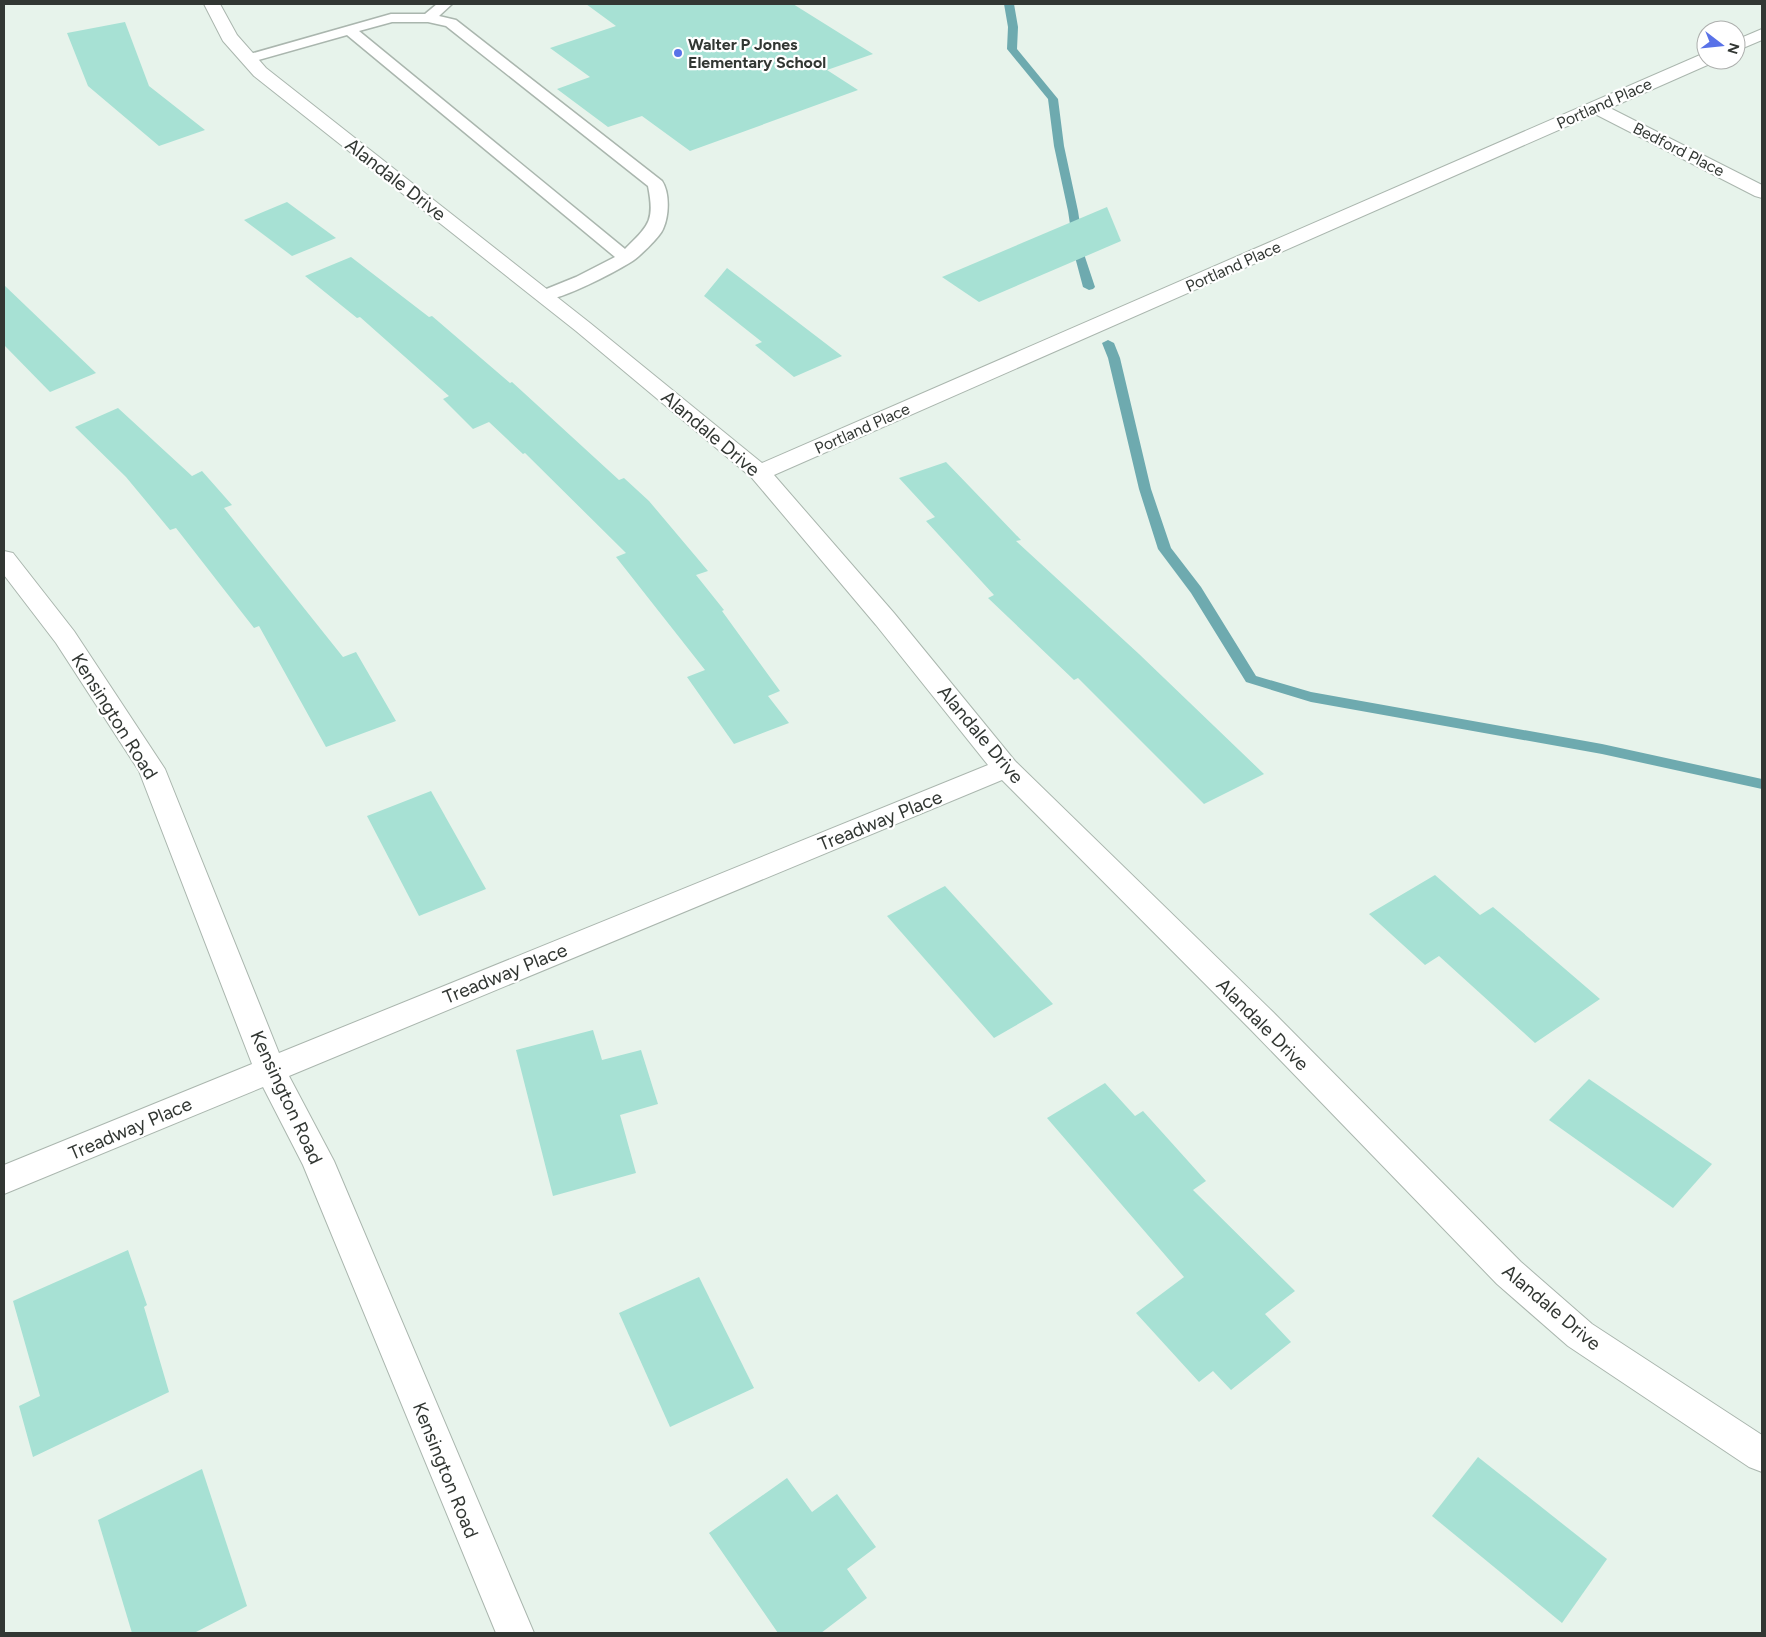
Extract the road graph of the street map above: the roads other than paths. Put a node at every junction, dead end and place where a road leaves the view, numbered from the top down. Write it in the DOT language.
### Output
graph roads {
  1 [pos="212,4"];
  2 [pos="445,4"];
  3 [pos="428,18"];
  4 [pos="349,30"];
  5 [pos="1762,34"];
  6 [pos="1746,41"];
  7 [pos="248,59"];
  8 [pos="1696,63"];
  9 [pos="1595,107"];
  10 [pos="1762,192"];
  11 [pos="626,258"];
  12 [pos="545,296"];
  13 [pos="760,473"];
  14 [pos="4,559"];
  15 [pos="1006,768"];
  16 [pos="270,1070"];
  17 [pos="4,1180"];
  18 [pos="1762,1455"];
  19 [pos="515,1633"];
  1 -- 7 [label="street, Alandale Drive"];
  2 -- 3 [label="lane"];
  3 -- 4 [label="lane"];
  3 -- 11 [label="lane"];
  4 -- 7 [label="lane"];
  4 -- 11 [label="lane"];
  5 -- 6 [label="street"];
  7 -- 12 [label="street, Alandale Drive"];
  8 -- 9 [label="street, Portland Place"];
  9 -- 10 [label="street, Bedford Place"];
  9 -- 13 [label="street, Portland Place"];
  11 -- 12 [label="lane"];
  12 -- 13 [label="street, Alandale Drive"];
  13 -- 15 [label="street, Alandale Drive"];
  14 -- 16 [label="street, Kensington Road"];
  15 -- 16 [label="street, Treadway Place"];
  15 -- 18 [label="street, Alandale Drive"];
  16 -- 17 [label="street, Treadway Place"];
  16 -- 19 [label="street, Kensington Road"];
}
